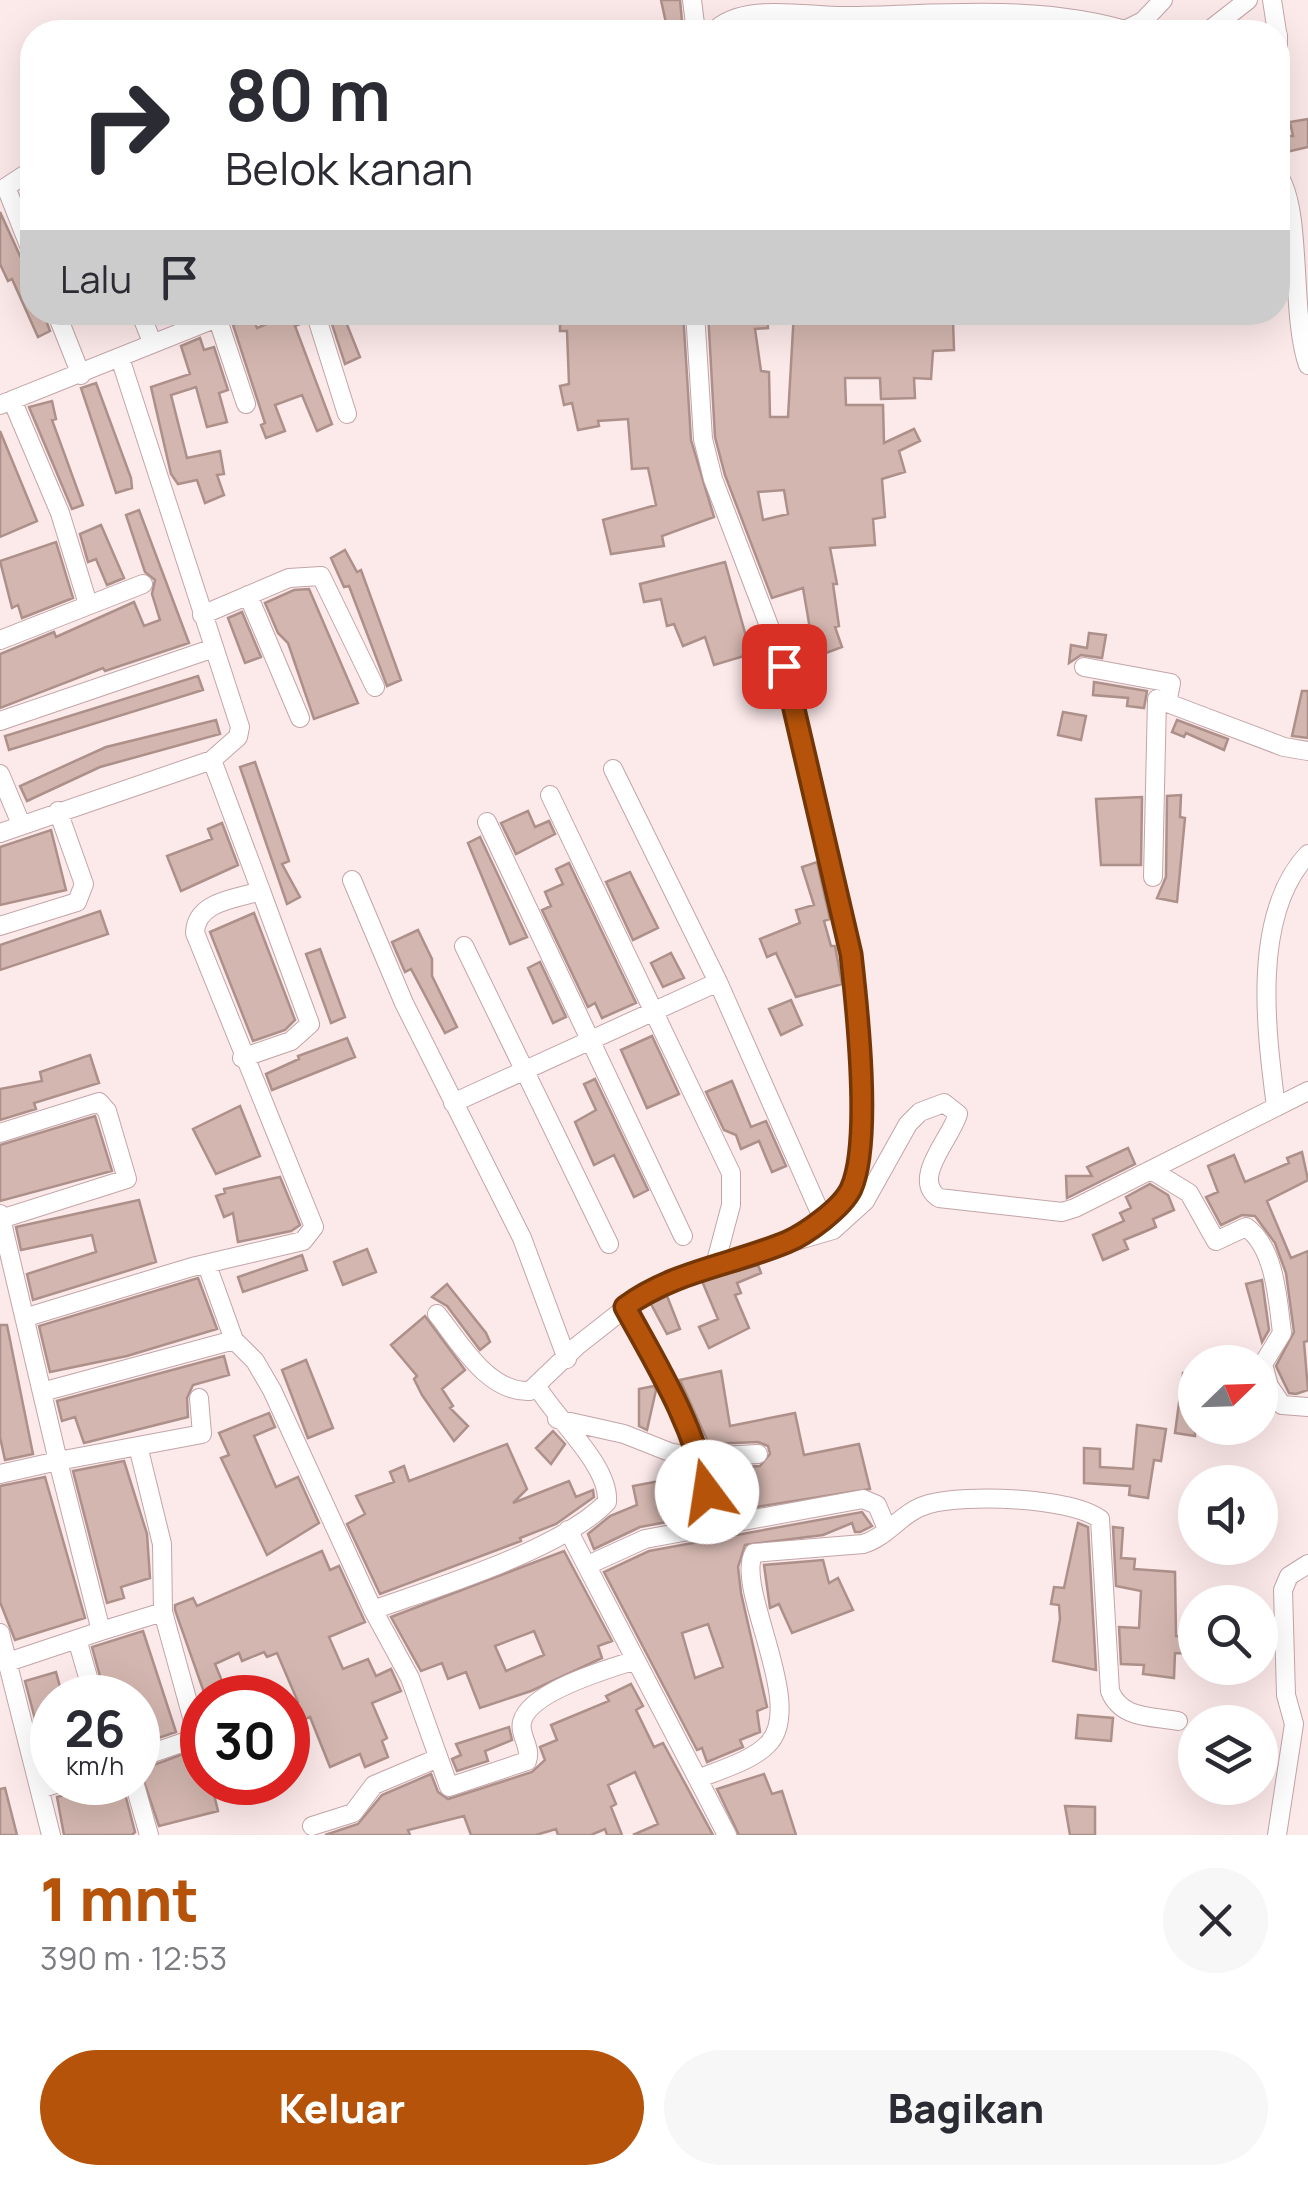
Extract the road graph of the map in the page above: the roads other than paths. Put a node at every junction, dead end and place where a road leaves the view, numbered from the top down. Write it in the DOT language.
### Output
graph roads {
  1 [pos="1162,0"];
  2 [pos="1248,0"];
  3 [pos="734,20"];
  4 [pos="1082,20"];
  5 [pos="1145,20"];
  6 [pos="1222,20"];
  7 [pos="20,178"];
  8 [pos="20,223"];
  9 [pos="1290,232"];
  10 [pos="61,325"];
  11 [pos="145,325"];
  12 [pos="197,325"];
  13 [pos="226,325"];
  14 [pos="319,325"];
  15 [pos="695,325"];
  16 [pos="152,342"];
  17 [pos="120,358"];
  18 [pos="1308,365"];
  19 [pos="81,375"];
  20 [pos="6,403"];
  21 [pos="246,404"];
  22 [pos="347,414"];
  23 [pos="143,584"];
  24 [pos="248,595"];
  25 [pos="88,604"];
  26 [pos="202,615"];
  27 [pos="0,640"];
  28 [pos="214,648"];
  29 [pos="1084,667"];
  30 [pos="375,687"];
  31 [pos="1167,703"];
  32 [pos="300,718"];
  33 [pos="0,722"];
  34 [pos="1308,751"];
  35 [pos="212,760"];
  36 [pos="612,768"];
  37 [pos="0,774"];
  38 [pos="550,794"];
  39 [pos="58,811"];
  40 [pos="486,822"];
  41 [pos="21,824"];
  42 [pos="0,833"];
  43 [pos="1308,854"];
  44 [pos="1153,877"];
  45 [pos="352,880"];
  46 [pos="261,891"];
  47 [pos="0,926"];
  48 [pos="464,946"];
  49 [pos="718,982"];
  50 [pos="654,1011"];
  51 [pos="593,1040"];
  52 [pos="242,1058"];
  53 [pos="528,1072"];
  54 [pos="1308,1092"];
  55 [pos="453,1103"];
  56 [pos="1276,1107"];
  57 [pos="0,1133"];
  58 [pos="1154,1171"];
  59 [pos="1,1216"];
  60 [pos="822,1217"];
  61 [pos="683,1236"];
  62 [pos="790,1241"];
  63 [pos="609,1244"];
  64 [pos="208,1265"];
  65 [pos="715,1265"];
  66 [pos="625,1307"];
  67 [pos="438,1314"];
  68 [pos="27,1316"];
  69 [pos="234,1340"];
  70 [pos="567,1359"];
  71 [pos="538,1388"];
  72 [pos="42,1392"];
  73 [pos="199,1398"];
  74 [pos="1308,1407"];
  75 [pos="556,1419"];
  76 [pos="138,1446"];
  77 [pos="758,1454"];
  78 [pos="700,1457"];
  79 [pos="58,1461"];
  80 [pos="0,1474"];
  81 [pos="714,1527"];
  82 [pos="887,1529"];
  83 [pos="568,1530"];
  84 [pos="1308,1564"];
  85 [pos="588,1565"];
  86 [pos="373,1610"];
  87 [pos="162,1612"];
  88 [pos="101,1631"];
  89 [pos="0,1633"];
  90 [pos="77,1638"];
  91 [pos="633,1660"];
  92 [pos="8,1662"];
  93 [pos="87,1675"];
  94 [pos="1178,1721"];
  95 [pos="30,1750"];
  96 [pos="160,1750"];
  97 [pos="438,1758"];
  98 [pos="698,1779"];
  99 [pos="44,1805"];
  100 [pos="141,1805"];
  101 [pos="312,1826"];
  102 [pos="51,1835"];
  103 [pos="149,1835"];
  104 [pos="727,1835"];
  105 [pos="1277,1835"];
  1 -- 5 [label="street"];
  2 -- 6 [label="street"];
  3 -- 4 [label="street"];
  7 -- 8 [label="street"];
  9 -- 18 [label="street"];
  10 -- 19 [label="street"];
  11 -- 16 [label="street"];
  12 -- 16 [label="street"];
  13 -- 21 [label="street"];
  14 -- 22 [label="street"];
  15 -- 60 [label="street"];
  16 -- 17 [label="street"];
  17 -- 19 [label="street"];
  17 -- 26 [label="street"];
  19 -- 20 [label="street"];
  20 -- 25 [label="street"];
  23 -- 25 [label="street"];
  24 -- 26 [label="street"];
  24 -- 30 [label="street"];
  24 -- 32 [label="street"];
  25 -- 27 [label="street"];
  26 -- 28 [label="street"];
  28 -- 33 [label="street"];
  28 -- 35 [label="street"];
  29 -- 31 [label="street"];
  31 -- 34 [label="street"];
  31 -- 44 [label="street"];
  35 -- 39 [label="street"];
  35 -- 46 [label="street"];
  36 -- 49 [label="street"];
  37 -- 41 [label="street"];
  38 -- 50 [label="street"];
  39 -- 41 [label="street"];
  39 -- 47 [label="street"];
  40 -- 51 [label="street"];
  41 -- 42 [label="street"];
  43 -- 56 [label="street"];
  45 -- 55 [label="street"];
  46 -- 52 [label="street"];
  46 -- 52 [label="street"];
  48 -- 53 [label="street"];
  49 -- 50 [label="street"];
  49 -- 60 [label="street"];
  50 -- 51 [label="street"];
  50 -- 65 [label="street"];
  51 -- 53 [label="street"];
  51 -- 61 [label="street"];
  52 -- 64 [label="street"];
  53 -- 55 [label="street"];
  53 -- 63 [label="street"];
  54 -- 56 [label="street"];
  55 -- 70 [label="street"];
  56 -- 58 [label="street"];
  57 -- 59 [label="street"];
  58 -- 62 [label="street"];
  58 -- 74 [label="street"];
  59 -- 68 [label="street"];
  60 -- 62 [label="street"];
  62 -- 65 [label="street"];
  64 -- 68 [label="street"];
  64 -- 69 [label="street"];
  65 -- 66 [label="street"];
  66 -- 70 [label="street"];
  66 -- 78 [label="street"];
  67 -- 71 [label="street"];
  68 -- 72 [label="street"];
  69 -- 72 [label="street"];
  69 -- 86 [label="street"];
  70 -- 71 [label="street"];
  71 -- 75 [label="street"];
  72 -- 79 [label="street"];
  73 -- 76 [label="street"];
  75 -- 78 [label="street"];
  75 -- 83 [label="street"];
  76 -- 79 [label="street"];
  76 -- 87 [label="street"];
  77 -- 78 [label="street"];
  78 -- 81 [label="street"];
  79 -- 80 [label="street"];
  79 -- 88 [label="street"];
  81 -- 82 [label="street"];
  81 -- 85 [label="street"];
  82 -- 94 [label="street"];
  82 -- 98 [label="street"];
  83 -- 85 [label="street"];
  83 -- 86 [label="street"];
  84 -- 105 [label="street"];
  85 -- 91 [label="street"];
  86 -- 97 [label="street"];
  87 -- 88 [label="street"];
  87 -- 96 [label="street"];
  88 -- 90 [label="street"];
  89 -- 92 [label="street"];
  90 -- 92 [label="street"];
  90 -- 93 [label="street"];
  91 -- 97 [label="street"];
  91 -- 98 [label="street"];
  92 -- 95 [label="street"];
  97 -- 101 [label="street"];
  98 -- 104 [label="street"];
  99 -- 102 [label="street"];
  100 -- 103 [label="street"];
}
